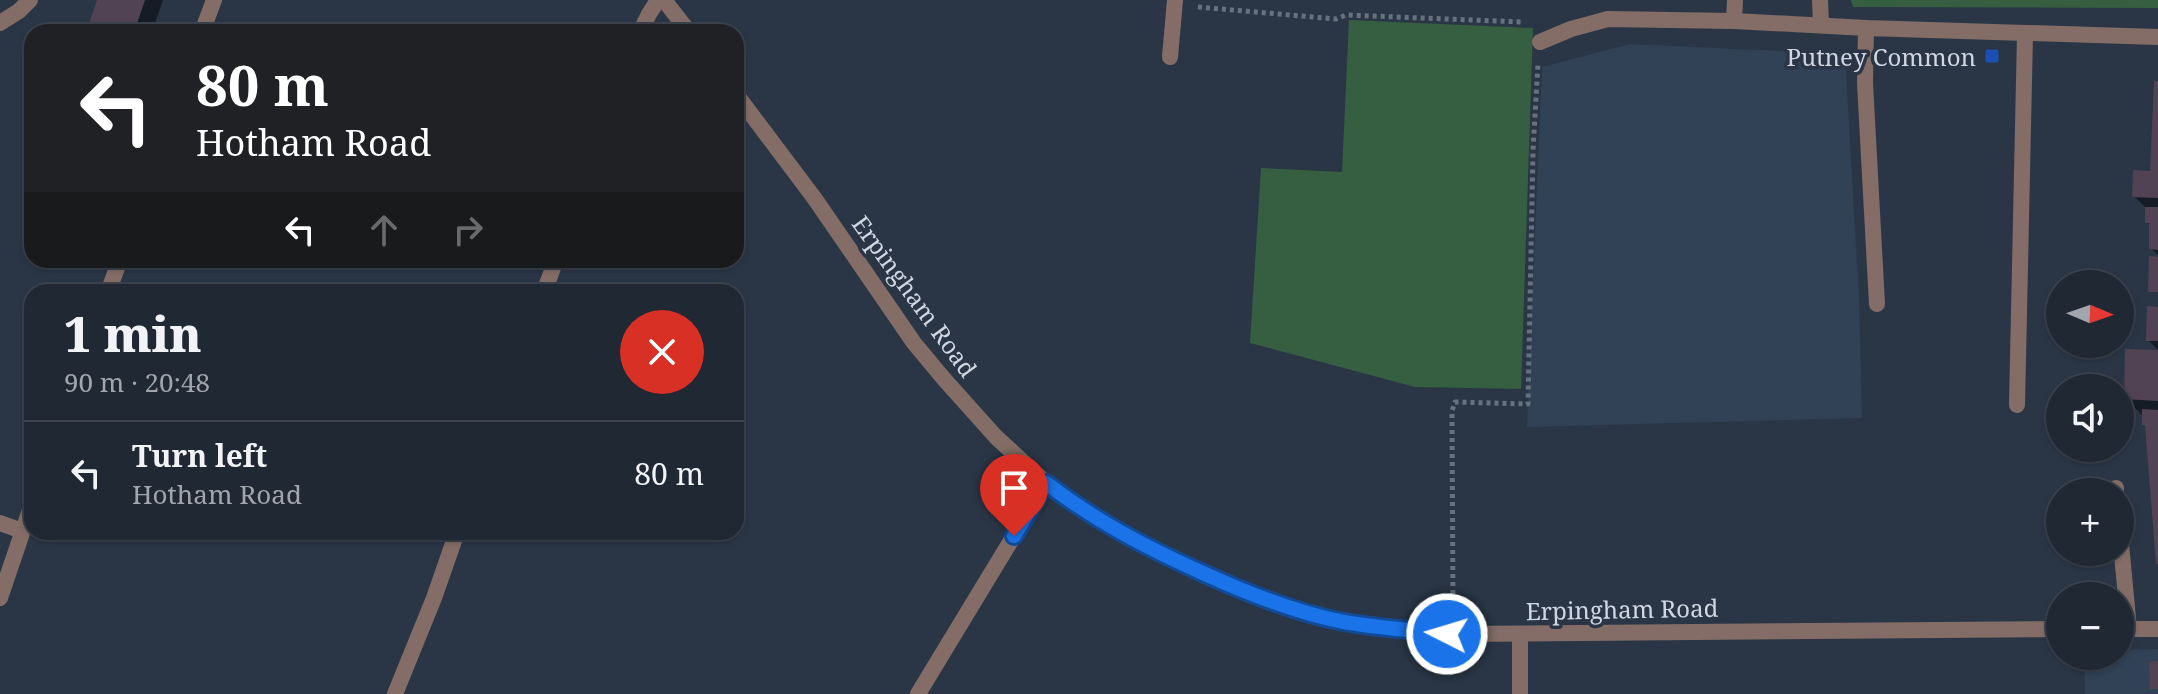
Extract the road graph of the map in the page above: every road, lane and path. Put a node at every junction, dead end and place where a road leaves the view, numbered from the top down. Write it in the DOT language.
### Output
graph roads {
  1 [pos="30,0"];
  2 [pos="214,0"];
  3 [pos="661,0"];
  4 [pos="1735,0"];
  5 [pos="1820,0"];
  6 [pos="1182,2"];
  7 [pos="1734,21"];
  8 [pos="0,23"];
  9 [pos="205,24"];
  10 [pos="644,24"];
  11 [pos="682,24"];
  12 [pos="1821,25"];
  13 [pos="1866,28"];
  14 [pos="2025,34"];
  15 [pos="2158,37"];
  16 [pos="1540,42"];
  17 [pos="1170,57"];
  18 [pos="744,105"];
  19 [pos="1877,304"];
  20 [pos="2017,405"];
  21 [pos="1046,483"];
  22 [pos="0,523"];
  23 [pos="24,526"];
  24 [pos="22,531"];
  25 [pos="454,540"];
  26 [pos="0,598"];
  27 [pos="2046,629"];
  28 [pos="2134,629"];
  29 [pos="2158,629"];
  30 [pos="1456,634"];
  31 [pos="1520,634"];
  32 [pos="395,694"];
  33 [pos="918,694"];
  34 [pos="1520,694"];
  1 -- 8 [label="street"];
  2 -- 9 [label="street"];
  3 -- 10 [label="street"];
  3 -- 11 [label="street"];
  4 -- 7 [label="street"];
  5 -- 12 [label="street"];
  6 -- 16 [label="path"];
  6 -- 17 [label="street"];
  7 -- 12 [label="street"];
  7 -- 16 [label="street"];
  12 -- 13 [label="street"];
  13 -- 14 [label="street"];
  13 -- 19 [label="street"];
  14 -- 15 [label="street"];
  14 -- 20 [label="street"];
  16 -- 30 [label="path"];
  18 -- 21 [label="street, Erpingham Road"];
  21 -- 30 [label="street, Erpingham Road"];
  21 -- 33 [label="street"];
  22 -- 24 [label="street"];
  23 -- 24 [label="street"];
  24 -- 26 [label="street"];
  25 -- 32 [label="street"];
  27 -- 31 [label="street, Erpingham Road"];
  28 -- 29 [label="street"];
  30 -- 31 [label="street, Erpingham Road"];
  31 -- 34 [label="street"];
}
